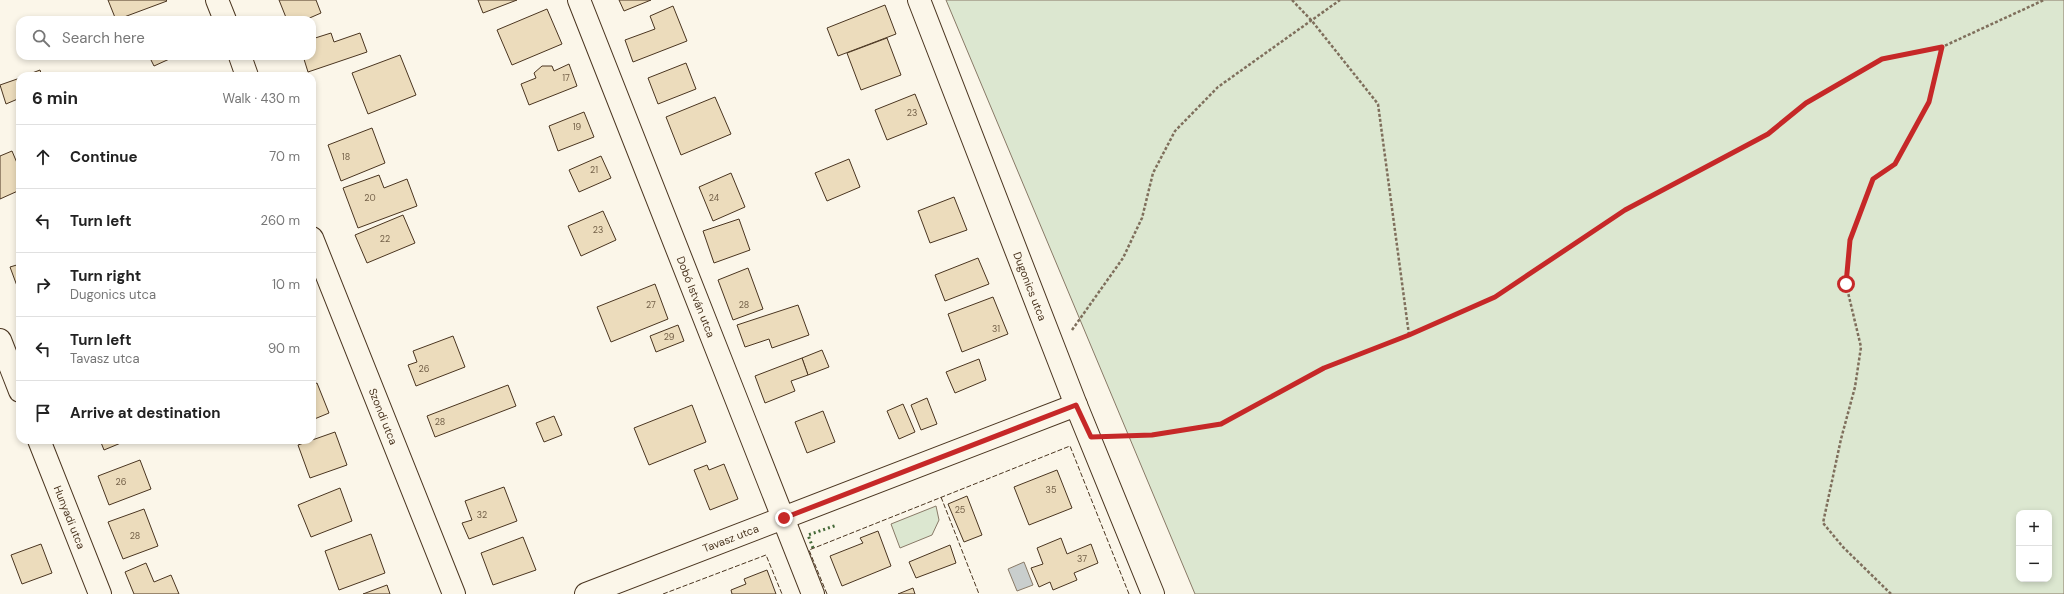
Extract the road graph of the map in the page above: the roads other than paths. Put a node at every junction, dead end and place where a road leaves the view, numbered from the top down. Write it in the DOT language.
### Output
graph roads {
  1 [pos="217,0"];
  2 [pos="579,0"];
  3 [pos="919,0"];
  4 [pos="223,16"];
  5 [pos="242,60"];
  6 [pos="246,72"];
  7 [pos="316,248"];
  8 [pos="0,340"];
  9 [pos="16,381"];
  10 [pos="1076,405"];
  11 [pos="41,444"];
  12 [pos="784,518"];
  13 [pos="100,594"];
  14 [pos="454,594"];
  15 [pos="586,594"];
  16 [pos="813,594"];
  17 [pos="1153,594"];
  1 -- 4 [label="street"];
  2 -- 12 [label="street, Dobó István utca"];
  3 -- 10 [label="street, Dugonics utca"];
  5 -- 6 [label="street"];
  7 -- 14 [label="street, Szondi utca"];
  8 -- 9 [label="street"];
  10 -- 12 [label="street, Tavasz utca"];
  10 -- 17 [label="street, Dugonics utca"];
  11 -- 13 [label="street, Hunyadi utca"];
  12 -- 15 [label="street, Tavasz utca"];
  12 -- 16 [label="street, Dobó István utca"];
}
